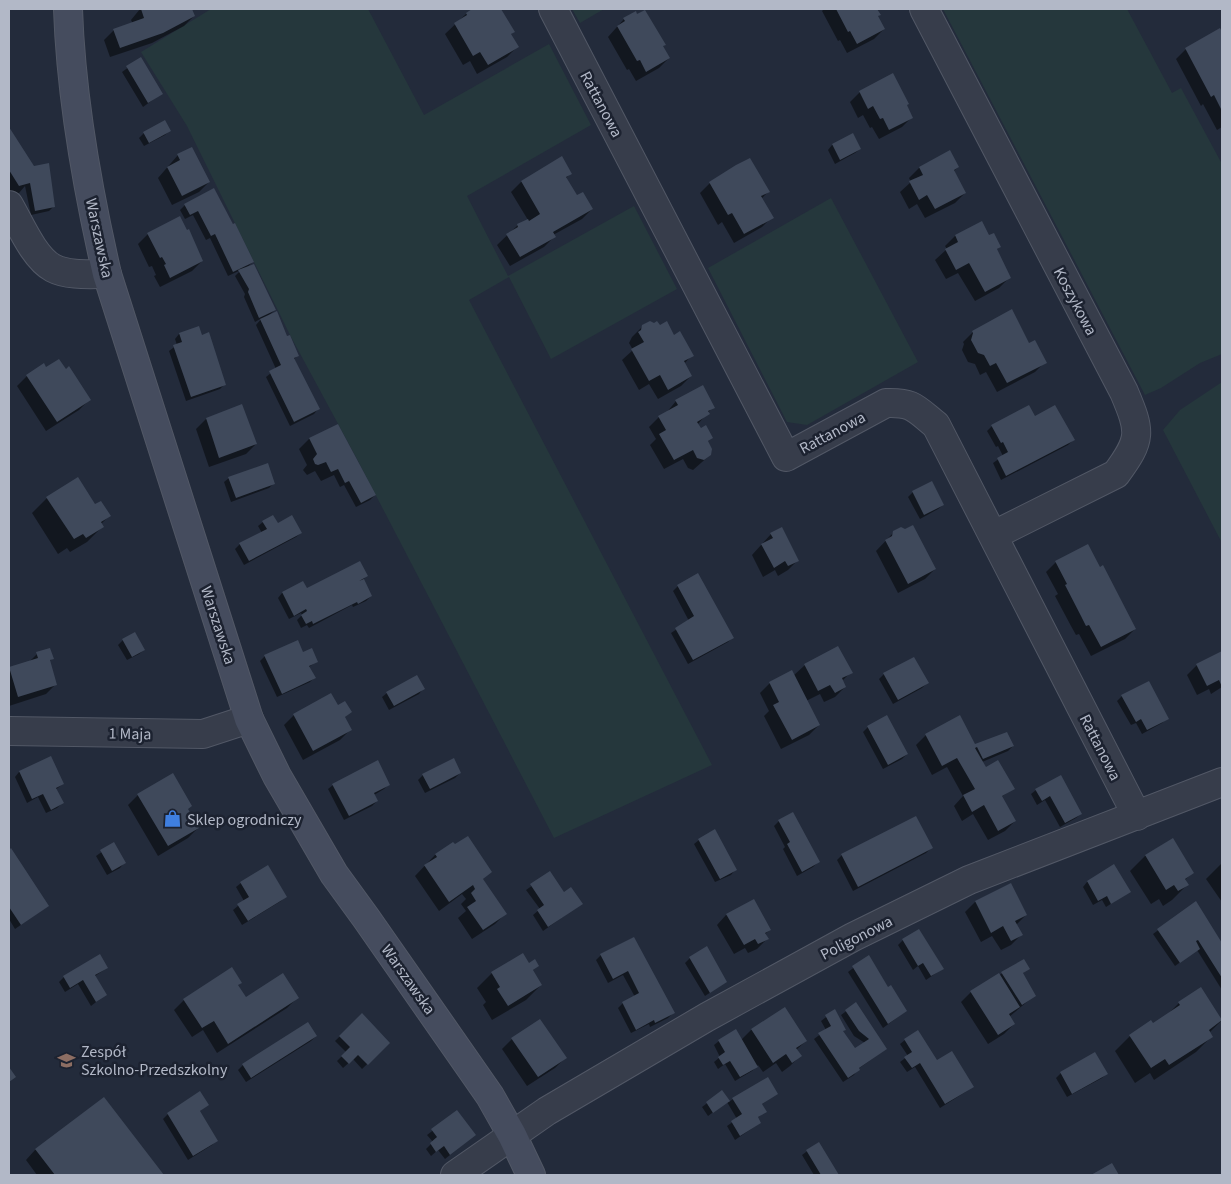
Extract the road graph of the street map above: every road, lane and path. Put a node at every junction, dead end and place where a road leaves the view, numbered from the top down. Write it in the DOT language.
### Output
graph roads {
  1 [pos="68,9"];
  2 [pos="553,9"];
  3 [pos="924,9"];
  4 [pos="9,205"];
  5 [pos="107,274"];
  6 [pos="994,535"];
  7 [pos="249,719"];
  8 [pos="9,730"];
  9 [pos="1222,782"];
  10 [pos="1136,816"];
  11 [pos="512,1135"];
  12 [pos="455,1175"];
  13 [pos="530,1175"];
  1 -- 5 [label="main road, Warszawska"];
  2 -- 6 [label="street, Rattanowa"];
  3 -- 6 [label="street, Koszykowa"];
  4 -- 5 [label="street"];
  5 -- 7 [label="main road, Warszawska"];
  6 -- 10 [label="street, Rattanowa"];
  7 -- 8 [label="street, 1 Maja"];
  7 -- 11 [label="main road, Warszawska"];
  9 -- 10 [label="street, Poligonowa"];
  10 -- 11 [label="street, Poligonowa"];
  11 -- 12 [label="street, Poligonowa"];
  11 -- 13 [label="main road, Warszawska"];
}
